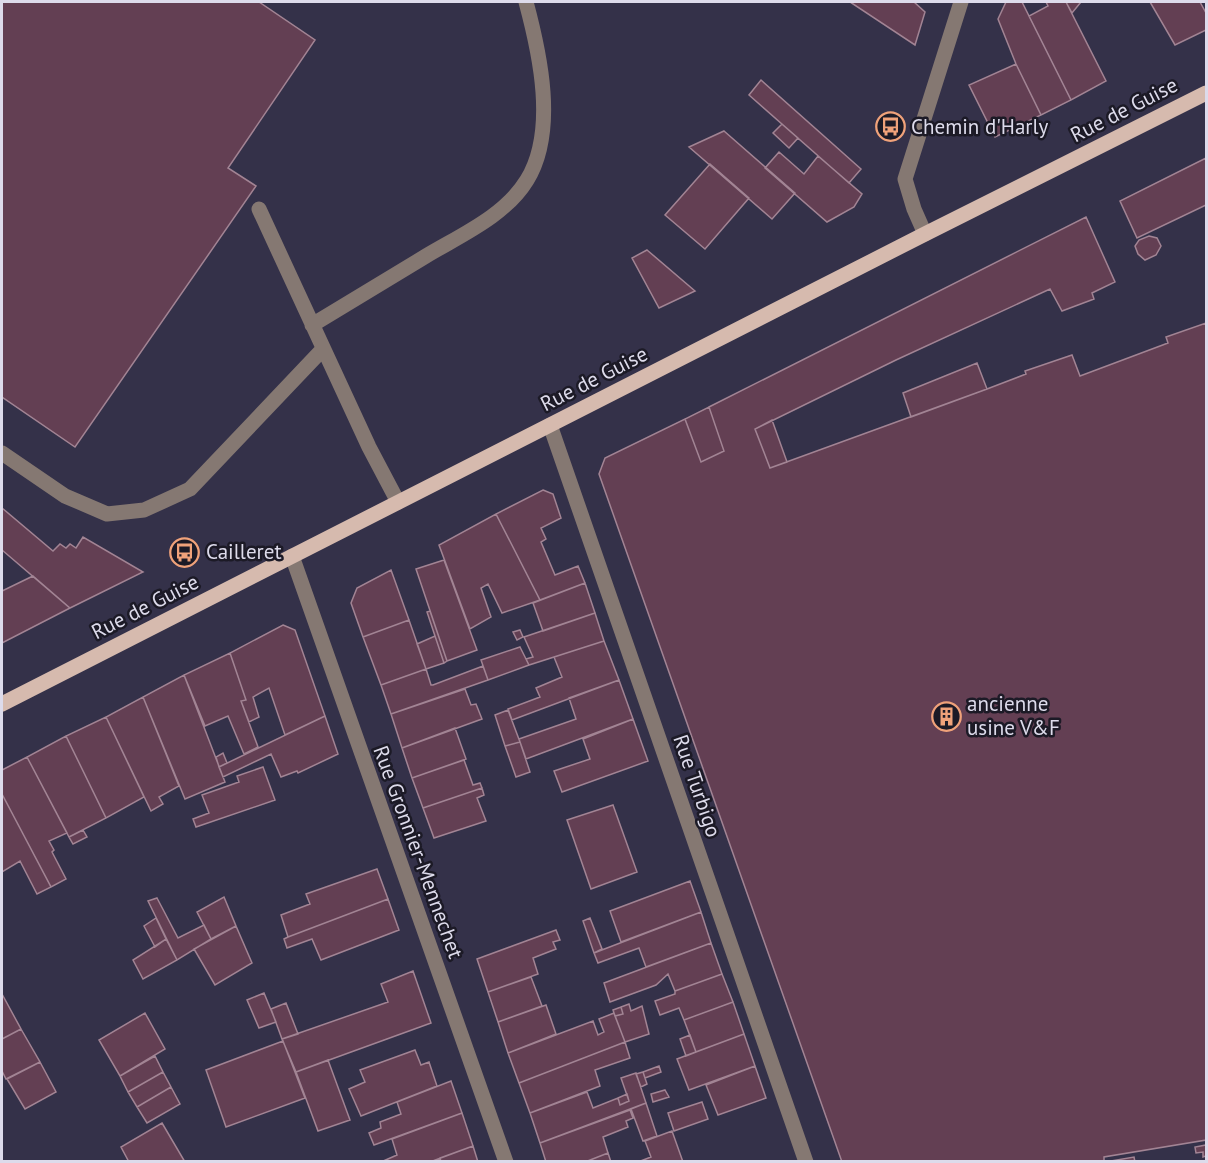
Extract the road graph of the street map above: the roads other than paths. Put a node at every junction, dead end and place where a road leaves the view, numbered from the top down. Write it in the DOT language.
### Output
graph roads {
  1 [pos="526,2"];
  2 [pos="962,2"];
  3 [pos="1206,93"];
  4 [pos="259,209"];
  5 [pos="924,234"];
  6 [pos="312,325"];
  7 [pos="323,349"];
  8 [pos="550,425"];
  9 [pos="2,453"];
  10 [pos="398,502"];
  11 [pos="292,556"];
  12 [pos="2,704"];
  13 [pos="506,1161"];
  14 [pos="806,1161"];
  1 -- 6 [label="street"];
  2 -- 5 [label="street"];
  3 -- 5 [label="main road, Rue de Guise"];
  4 -- 6 [label="street"];
  5 -- 8 [label="main road, Rue de Guise"];
  6 -- 7 [label="street"];
  7 -- 9 [label="street"];
  7 -- 10 [label="street"];
  8 -- 10 [label="main road, Rue de Guise"];
  8 -- 14 [label="street, Rue Turbigo"];
  10 -- 11 [label="main road, Rue de Guise"];
  11 -- 12 [label="main road, Rue de Guise"];
  11 -- 13 [label="street, Rue Gronnier-Mennechet"];
}
